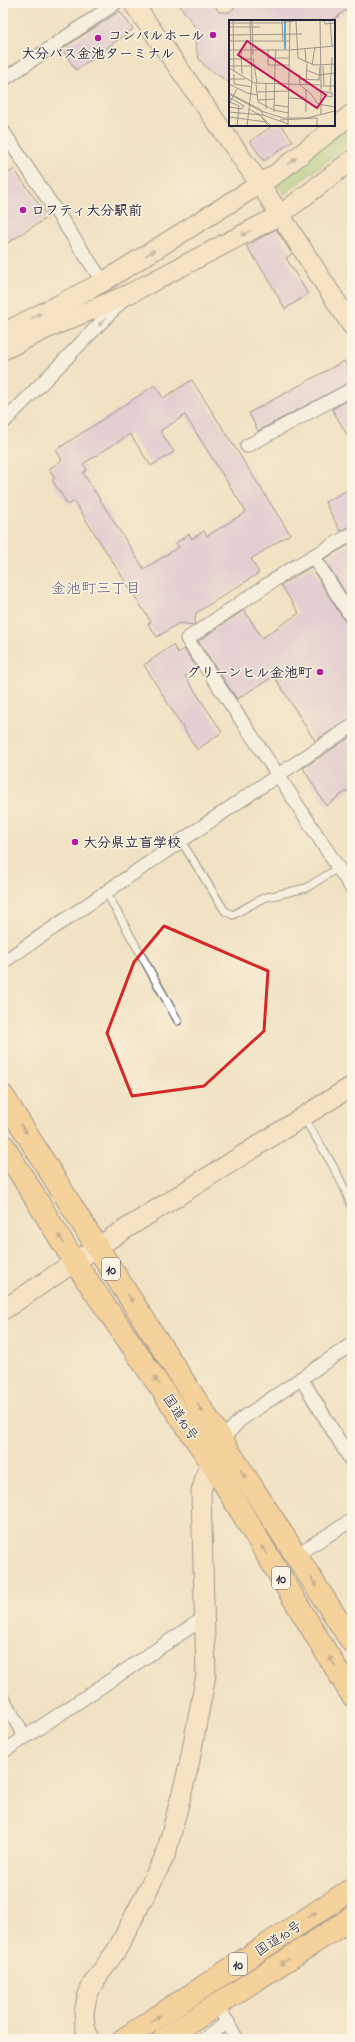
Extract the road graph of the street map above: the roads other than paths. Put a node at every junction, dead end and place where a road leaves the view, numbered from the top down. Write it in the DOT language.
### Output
graph roads {
  1 [pos="116,3"];
  2 [pos="133,3"];
  3 [pos="3,80"];
  4 [pos="352,114"];
  5 [pos="3,131"];
  6 [pos="352,160"];
  7 [pos="260,184"];
  8 [pos="280,215"];
  9 [pos="103,282"];
  10 [pos="129,294"];
  11 [pos="352,326"];
  12 [pos="3,336"];
  13 [pos="3,350"];
  14 [pos="352,389"];
  15 [pos="3,422"];
  16 [pos="247,446"];
  17 [pos="352,534"];
  18 [pos="313,556"];
  19 [pos="352,618"];
  20 [pos="352,726"];
  21 [pos="278,775"];
  22 [pos="181,841"];
  23 [pos="338,868"];
  24 [pos="352,889"];
  25 [pos="106,892"];
  26 [pos="3,962"];
  27 [pos="178,1021"];
  28 [pos="352,1086"];
  29 [pos="3,1096"];
  30 [pos="303,1117"];
  31 [pos="3,1145"];
  32 [pos="352,1208"];
  33 [pos="97,1246"];
  34 [pos="74,1261"];
  35 [pos="3,1310"];
  36 [pos="352,1344"];
  37 [pos="301,1378"];
  38 [pos="221,1441"];
  39 [pos="210,1460"];
  40 [pos="352,1462"];
  41 [pos="352,1520"];
  42 [pos="296,1555"];
  43 [pos="204,1618"];
  44 [pos="352,1642"];
  45 [pos="352,1695"];
  46 [pos="3,1699"];
  47 [pos="25,1738"];
  48 [pos="3,1752"];
  49 [pos="352,1889"];
  50 [pos="352,1918"];
  51 [pos="222,2013"];
  52 [pos="89,2039"];
  53 [pos="124,2039"];
  54 [pos="164,2039"];
  55 [pos="204,2039"];
  56 [pos="237,2039"];
  1 -- 3 [label="street"];
  2 -- 7 [label="street"];
  7 -- 4 [label="street, one-way"];
  5 -- 9 [label="street"];
  6 -- 8 [label="street"];
  7 -- 8 [label="street"];
  9 -- 7 [label="street, one-way"];
  8 -- 10 [label="street, one-way"];
  8 -- 11 [label="street"];
  12 -- 9 [label="street, one-way"];
  10 -- 13 [label="street"];
  10 -- 15 [label="street, one-way"];
  14 -- 16 [label="street"];
  17 -- 18 [label="street"];
  18 -- 19 [label="street"];
  18 -- 21 [label="street"];
  20 -- 21 [label="street"];
  21 -- 22 [label="street"];
  21 -- 23 [label="street"];
  22 -- 23 [label="lane"];
  22 -- 25 [label="street"];
  23 -- 24 [label="street"];
  25 -- 26 [label="street"];
  25 -- 27 [label="lane"];
  28 -- 30 [label="street"];
  29 -- 33 [label="highway, 国道10号 / 10, one-way"];
  30 -- 32 [label="lane"];
  30 -- 33 [label="street"];
  34 -- 31 [label="highway, 国道10号 / 10, one-way"];
  33 -- 34 [label="street"];
  33 -- 38 [label="highway, 国道10号 / 10, one-way"];
  34 -- 35 [label="street"];
  39 -- 34 [label="highway, 国道10号 / 10, one-way"];
  36 -- 37 [label="street"];
  37 -- 38 [label="street"];
  37 -- 40 [label="street"];
  38 -- 39 [label="street"];
  38 -- 42 [label="highway, 国道10号 / 10, one-way"];
  39 -- 43 [label="street"];
  45 -- 39 [label="highway, 国道10号 / 10, one-way"];
  41 -- 42 [label="street"];
  42 -- 44 [label="highway, 国道10号 / 10, one-way"];
  43 -- 47 [label="street"];
  43 -- 52 [label="street"];
  46 -- 47 [label="street"];
  47 -- 48 [label="street"];
  53 -- 49 [label="highway, 国道10号 / 10, one-way"];
  50 -- 51 [label="highway, 国道10号 / 10, one-way"];
  51 -- 54 [label="highway, 国道10号 / 10"];
  51 -- 55 [label="street"];
  51 -- 56 [label="street"];
}
